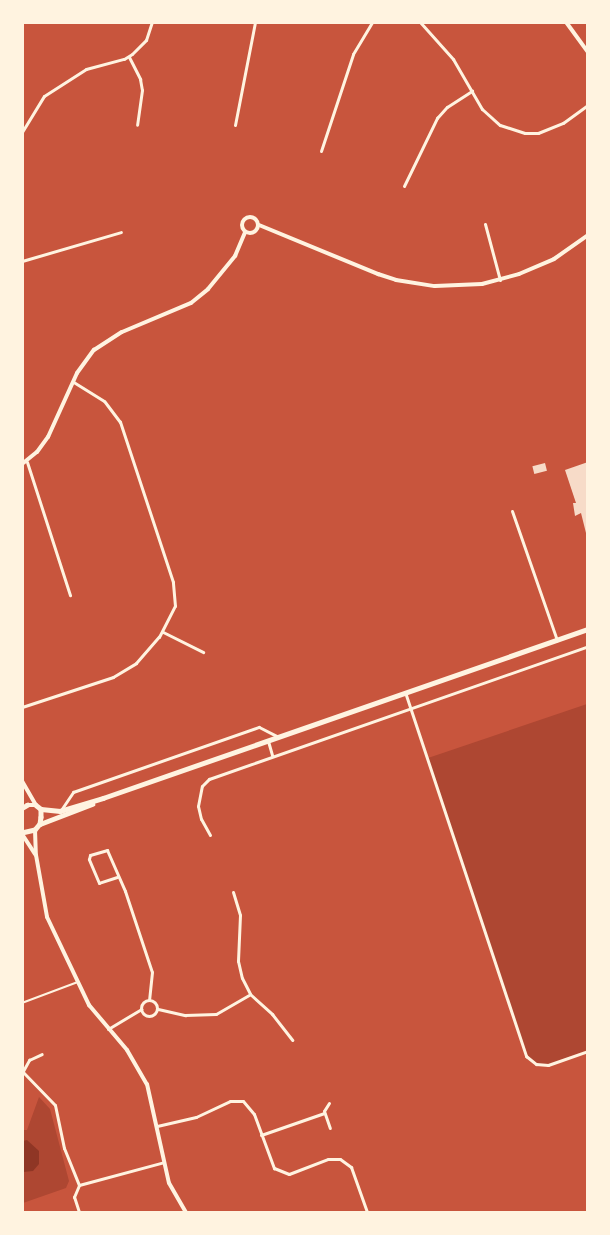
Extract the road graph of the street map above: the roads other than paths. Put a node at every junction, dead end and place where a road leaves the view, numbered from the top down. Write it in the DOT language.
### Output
graph roads {
  1 [pos="152,22"];
  2 [pos="255,22"];
  3 [pos="372,22"];
  4 [pos="420,22"];
  5 [pos="566,22"];
  6 [pos="588,52"];
  7 [pos="129,57"];
  8 [pos="472,91"];
  9 [pos="588,105"];
  10 [pos="137,125"];
  11 [pos="235,125"];
  12 [pos="22,132"];
  13 [pos="321,151"];
  14 [pos="404,186"];
  15 [pos="485,224"];
  16 [pos="259,225"];
  17 [pos="121,232"];
  18 [pos="245,232"];
  19 [pos="588,234"];
  20 [pos="22,261"];
  21 [pos="500,280"];
  22 [pos="72,382"];
  23 [pos="25,463"];
  24 [pos="512,511"];
  25 [pos="70,595"];
  26 [pos="588,629"];
  27 [pos="163,632"];
  28 [pos="557,640"];
  29 [pos="588,646"];
  30 [pos="203,652"];
  31 [pos="405,692"];
  32 [pos="22,707"];
  33 [pos="411,708"];
  34 [pos="278,737"];
  35 [pos="268,741"];
  36 [pos="272,755"];
  37 [pos="23,781"];
  38 [pos="22,788"];
  39 [pos="103,798"];
  40 [pos="38,807"];
  41 [pos="22,808"];
  42 [pos="60,812"];
  43 [pos="40,824"];
  44 [pos="35,830"];
  45 [pos="22,833"];
  46 [pos="210,835"];
  47 [pos="36,855"];
  48 [pos="117,878"];
  49 [pos="233,892"];
  50 [pos="78,981"];
  51 [pos="250,994"];
  52 [pos="149,999"];
  53 [pos="22,1003"];
  54 [pos="141,1009"];
  55 [pos="158,1009"];
  56 [pos="108,1029"];
  57 [pos="292,1040"];
  58 [pos="588,1051"];
  59 [pos="42,1054"];
  60 [pos="23,1071"];
  61 [pos="329,1103"];
  62 [pos="324,1113"];
  63 [pos="157,1126"];
  64 [pos="330,1128"];
  65 [pos="261,1135"];
  66 [pos="165,1162"];
  67 [pos="79,1185"];
  68 [pos="79,1212"];
  69 [pos="186,1212"];
  70 [pos="367,1212"];
  1 -- 7 [label="street"];
  2 -- 11 [label="street"];
  3 -- 13 [label="street"];
  4 -- 8 [label="street"];
  5 -- 6 [label="street"];
  7 -- 10 [label="street"];
  7 -- 12 [label="street"];
  8 -- 9 [label="street"];
  8 -- 14 [label="street"];
  15 -- 21 [label="street"];
  16 -- 18 [label="street"];
  16 -- 18 [label="street"];
  16 -- 21 [label="street"];
  17 -- 20 [label="street"];
  18 -- 22 [label="street"];
  19 -- 21 [label="street"];
  22 -- 23 [label="street"];
  22 -- 27 [label="street"];
  23 -- 25 [label="street"];
  24 -- 28 [label="street"];
  26 -- 28 [label="main road"];
  27 -- 30 [label="street"];
  27 -- 32 [label="street"];
  28 -- 31 [label="main road"];
  29 -- 33 [label="street"];
  31 -- 33 [label="street"];
  31 -- 34 [label="main road"];
  33 -- 36 [label="street"];
  33 -- 58 [label="street"];
  34 -- 35 [label="main road"];
  34 -- 42 [label="street"];
  35 -- 36 [label="street"];
  35 -- 39 [label="main road"];
  36 -- 46 [label="street"];
  37 -- 38 [label="street"];
  37 -- 40 [label="street"];
  39 -- 42 [label="main road"];
  39 -- 43 [label="main road"];
  40 -- 41 [label="main road"];
  40 -- 42 [label="main road"];
  40 -- 43 [label="main road"];
  43 -- 44 [label="main road"];
  44 -- 45 [label="main road"];
  44 -- 47 [label="street"];
  45 -- 47 [label="street"];
  47 -- 50 [label="street"];
  48 -- 48 [label="street"];
  48 -- 52 [label="street"];
  49 -- 51 [label="street"];
  50 -- 53 [label="lane"];
  50 -- 56 [label="street"];
  51 -- 55 [label="street"];
  51 -- 57 [label="street"];
  52 -- 54 [label="street"];
  52 -- 55 [label="street"];
  54 -- 55 [label="street"];
  54 -- 56 [label="street"];
  56 -- 63 [label="street"];
  59 -- 60 [label="street"];
  60 -- 67 [label="street"];
  61 -- 62 [label="street"];
  62 -- 64 [label="street"];
  62 -- 65 [label="street"];
  63 -- 65 [label="street"];
  63 -- 66 [label="street"];
  65 -- 70 [label="street"];
  66 -- 67 [label="street"];
  66 -- 69 [label="street"];
  67 -- 68 [label="street"];
}
